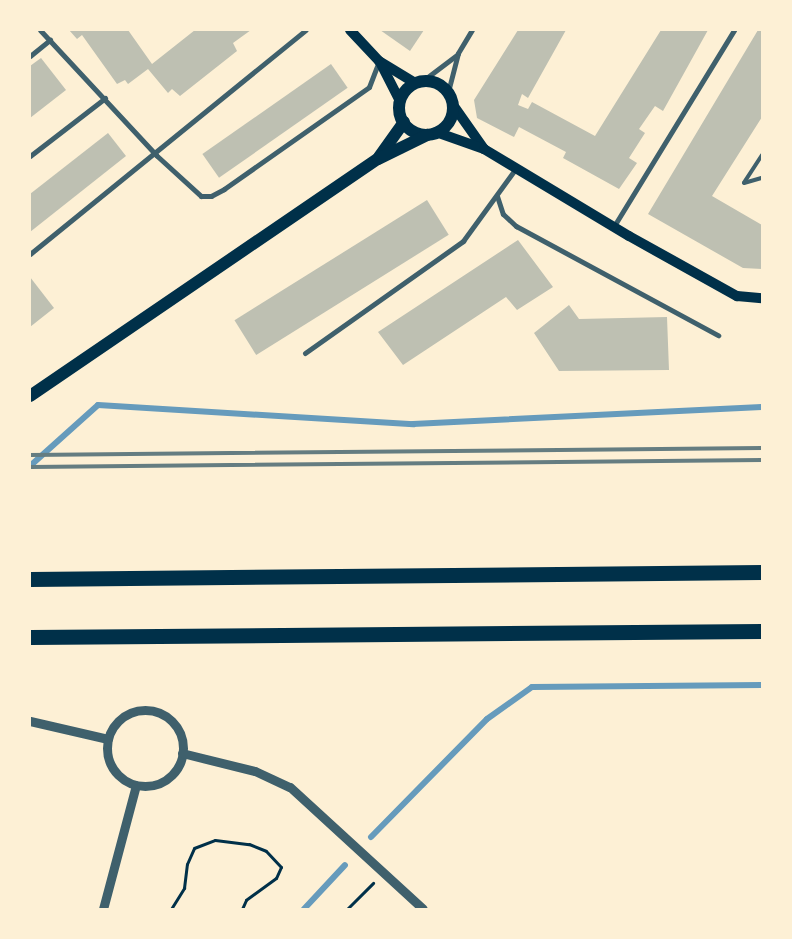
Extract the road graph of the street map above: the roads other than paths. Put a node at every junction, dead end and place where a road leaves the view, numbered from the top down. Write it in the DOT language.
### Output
graph roads {
  1 [pos="40,30"];
  2 [pos="306,30"];
  3 [pos="350,30"];
  4 [pos="472,30"];
  5 [pos="734,30"];
  6 [pos="50,40"];
  7 [pos="458,53"];
  8 [pos="30,56"];
  9 [pos="379,61"];
  10 [pos="418,83"];
  11 [pos="448,92"];
  12 [pos="105,98"];
  13 [pos="400,101"];
  14 [pos="453,105"];
  15 [pos="404,122"];
  16 [pos="432,134"];
  17 [pos="484,149"];
  18 [pos="156,155"];
  19 [pos="762,155"];
  20 [pos="30,156"];
  21 [pos="378,159"];
  22 [pos="516,168"];
  23 [pos="762,178"];
  24 [pos="497,196"];
  25 [pos="614,226"];
  26 [pos="30,254"];
  27 [pos="762,298"];
  28 [pos="718,335"];
  29 [pos="305,353"];
  30 [pos="30,396"];
  31 [pos="762,572"];
  32 [pos="30,579"];
  33 [pos="762,631"];
  34 [pos="30,637"];
  35 [pos="30,721"];
  36 [pos="108,740"];
  37 [pos="182,753"];
  38 [pos="136,785"];
  39 [pos="103,909"];
  40 [pos="423,909"];
  1 -- 6 [label="street"];
  2 -- 18 [label="street"];
  3 -- 9 [label="main road"];
  4 -- 7 [label="street"];
  5 -- 25 [label="street"];
  6 -- 8 [label="street"];
  6 -- 12 [label="street"];
  7 -- 10 [label="street"];
  7 -- 11 [label="street"];
  9 -- 10 [label="main road"];
  9 -- 13 [label="main road"];
  9 -- 18 [label="street"];
  10 -- 11 [label="main road"];
  10 -- 13 [label="main road"];
  11 -- 14 [label="main road"];
  12 -- 18 [label="street"];
  12 -- 20 [label="street"];
  13 -- 15 [label="main road"];
  14 -- 16 [label="main road"];
  14 -- 17 [label="main road"];
  15 -- 16 [label="main road"];
  15 -- 21 [label="main road"];
  16 -- 17 [label="main road"];
  16 -- 21 [label="main road"];
  17 -- 22 [label="main road"];
  18 -- 26 [label="street"];
  19 -- 23 [label="lane"];
  21 -- 30 [label="main road"];
  22 -- 24 [label="street"];
  22 -- 25 [label="main road"];
  24 -- 28 [label="street"];
  24 -- 29 [label="street"];
  25 -- 27 [label="main road"];
  31 -- 32 [label="highway"];
  33 -- 34 [label="highway"];
  35 -- 36 [label="street"];
  36 -- 37 [label="street"];
  36 -- 38 [label="street"];
  37 -- 38 [label="street"];
  37 -- 40 [label="street"];
  38 -- 39 [label="street"];
}
